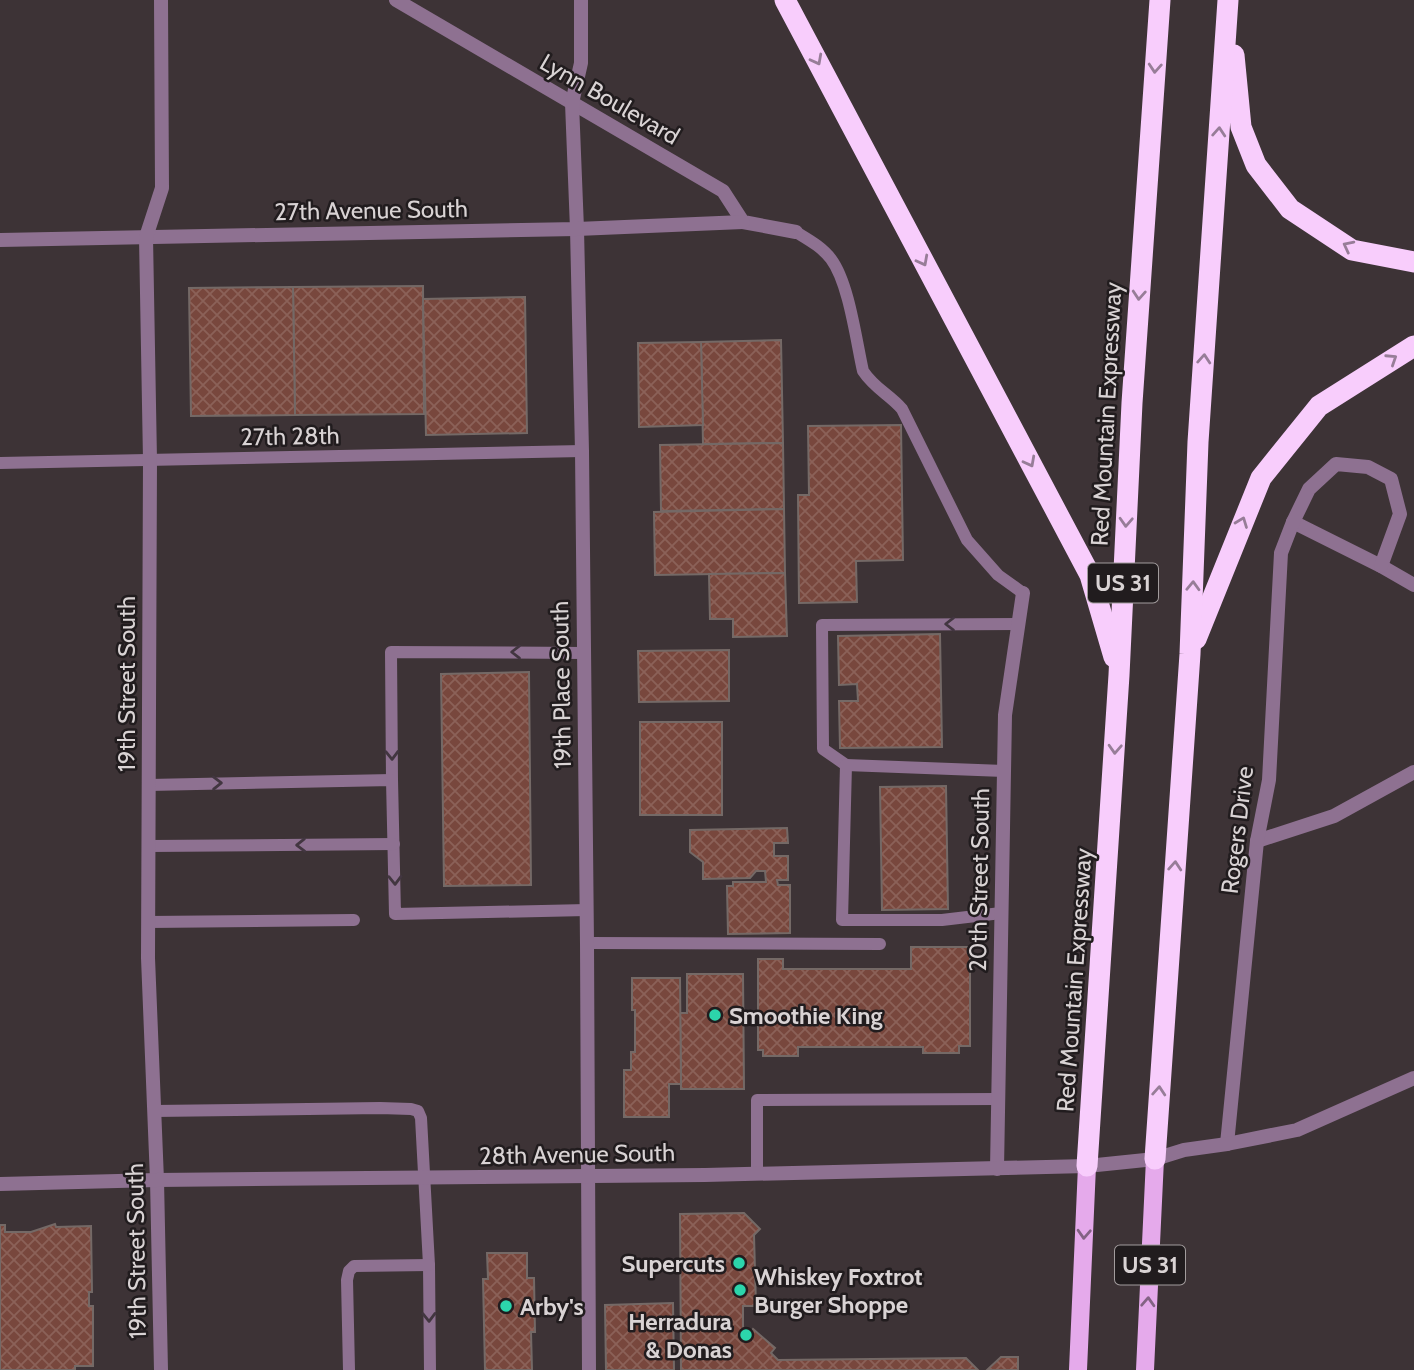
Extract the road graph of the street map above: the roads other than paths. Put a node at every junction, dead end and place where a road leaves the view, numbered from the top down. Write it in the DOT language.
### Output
graph roads {
  1 [pos="161,0"];
  2 [pos="396,0"];
  3 [pos="581,0"];
  4 [pos="785,0"];
  5 [pos="1160,0"];
  6 [pos="1229,0"];
  7 [pos="572,103"];
  8 [pos="743,222"];
  9 [pos="577,229"];
  10 [pos="796,232"];
  11 [pos="146,237"];
  12 [pos="0,240"];
  13 [pos="1414,262"];
  14 [pos="1414,346"];
  15 [pos="582,451"];
  16 [pos="150,460"];
  17 [pos="0,463"];
  18 [pos="1293,522"];
  19 [pos="1381,566"];
  20 [pos="1414,585"];
  21 [pos="1023,593"];
  22 [pos="1018,624"];
  23 [pos="584,653"];
  24 [pos="1190,654"];
  25 [pos="1119,675"];
  26 [pos="846,765"];
  27 [pos="1004,771"];
  28 [pos="1414,772"];
  29 [pos="393,780"];
  30 [pos="149,785"];
  31 [pos="1257,841"];
  32 [pos="394,844"];
  33 [pos="149,846"];
  34 [pos="587,911"];
  35 [pos="1001,913"];
  36 [pos="354,920"];
  37 [pos="148,922"];
  38 [pos="587,943"];
  39 [pos="880,944"];
  40 [pos="1414,1079"];
  41 [pos="998,1099"];
  42 [pos="154,1111"];
  43 [pos="1227,1144"];
  44 [pos="1154,1159"];
  45 [pos="1087,1166"];
  46 [pos="997,1169"];
  47 [pos="757,1174"];
  48 [pos="588,1177"];
  49 [pos="424,1178"];
  50 [pos="157,1180"];
  51 [pos="0,1184"];
  52 [pos="429,1265"];
  53 [pos="161,1370"];
  54 [pos="349,1370"];
  55 [pos="430,1370"];
  56 [pos="589,1370"];
  57 [pos="1078,1370"];
  58 [pos="1145,1370"];
  1 -- 11 [label="street, 19th Street South"];
  2 -- 7 [label="street, Lynn Boulevard"];
  3 -- 7 [label="street, 19th Place South"];
  4 -- 25 [label="highway, one-way"];
  5 -- 25 [label="highway, Red Mountain Expressway / US 31, one-way"];
  13 -- 6 [label="highway, one-way"];
  24 -- 6 [label="highway, US 31, one-way"];
  7 -- 8 [label="street, Lynn Boulevard"];
  7 -- 9 [label="street, 19th Place South"];
  8 -- 9 [label="street, 27th Avenue South"];
  8 -- 10 [label="street"];
  9 -- 11 [label="street, 27th Avenue South"];
  9 -- 15 [label="street, 19th Place South"];
  10 -- 21 [label="lane"];
  11 -- 12 [label="street, 27th Avenue South"];
  11 -- 16 [label="street, 19th Street South"];
  24 -- 14 [label="highway, one-way"];
  15 -- 16 [label="lane, 27th 28th"];
  15 -- 23 [label="street, 19th Place South"];
  16 -- 17 [label="lane, 27th 28th"];
  16 -- 30 [label="street, 19th Street South"];
  18 -- 19 [label="street"];
  18 -- 19 [label="street, Rogers Drive"];
  18 -- 31 [label="street, Rogers Drive"];
  19 -- 20 [label="street"];
  21 -- 22 [label="street, 20th Street South"];
  22 -- 26 [label="lane, one-way"];
  22 -- 27 [label="street, 20th Street South"];
  23 -- 29 [label="lane, one-way"];
  23 -- 34 [label="street, 19th Place South"];
  44 -- 24 [label="highway, US 31, one-way"];
  25 -- 45 [label="highway, Red Mountain Expressway / US 31, one-way"];
  26 -- 27 [label="lane"];
  26 -- 35 [label="lane"];
  27 -- 35 [label="street, 20th Street South"];
  28 -- 31 [label="street"];
  30 -- 29 [label="lane, one-way"];
  29 -- 32 [label="lane"];
  30 -- 33 [label="street, 19th Street South"];
  31 -- 43 [label="street, Rogers Drive"];
  32 -- 33 [label="lane, one-way"];
  32 -- 34 [label="lane, one-way"];
  33 -- 37 [label="street, 19th Street South"];
  34 -- 38 [label="street, 19th Place South"];
  35 -- 41 [label="street, 20th Street South"];
  36 -- 37 [label="lane"];
  37 -- 42 [label="street, 19th Street South"];
  38 -- 39 [label="lane"];
  38 -- 48 [label="street, 19th Place South"];
  40 -- 43 [label="street, 28th Avenue South"];
  41 -- 46 [label="street, 20th Street South"];
  41 -- 47 [label="lane"];
  42 -- 49 [label="lane"];
  42 -- 50 [label="street, 19th Street South"];
  43 -- 44 [label="street, 28th Avenue South"];
  44 -- 45 [label="street, 28th Avenue South"];
  58 -- 44 [label="main road, US 31, one-way"];
  45 -- 46 [label="street, 28th Avenue South"];
  45 -- 57 [label="main road, US 31, one-way"];
  46 -- 47 [label="street, 28th Avenue South"];
  47 -- 48 [label="street, 28th Avenue South"];
  48 -- 49 [label="street, 28th Avenue South"];
  48 -- 56 [label="street, 19th Place South"];
  49 -- 50 [label="street, 28th Avenue South"];
  49 -- 52 [label="lane"];
  50 -- 51 [label="street, 28th Avenue South"];
  50 -- 53 [label="street, 19th Street South"];
  52 -- 54 [label="lane"];
  52 -- 55 [label="lane, one-way"];
}
